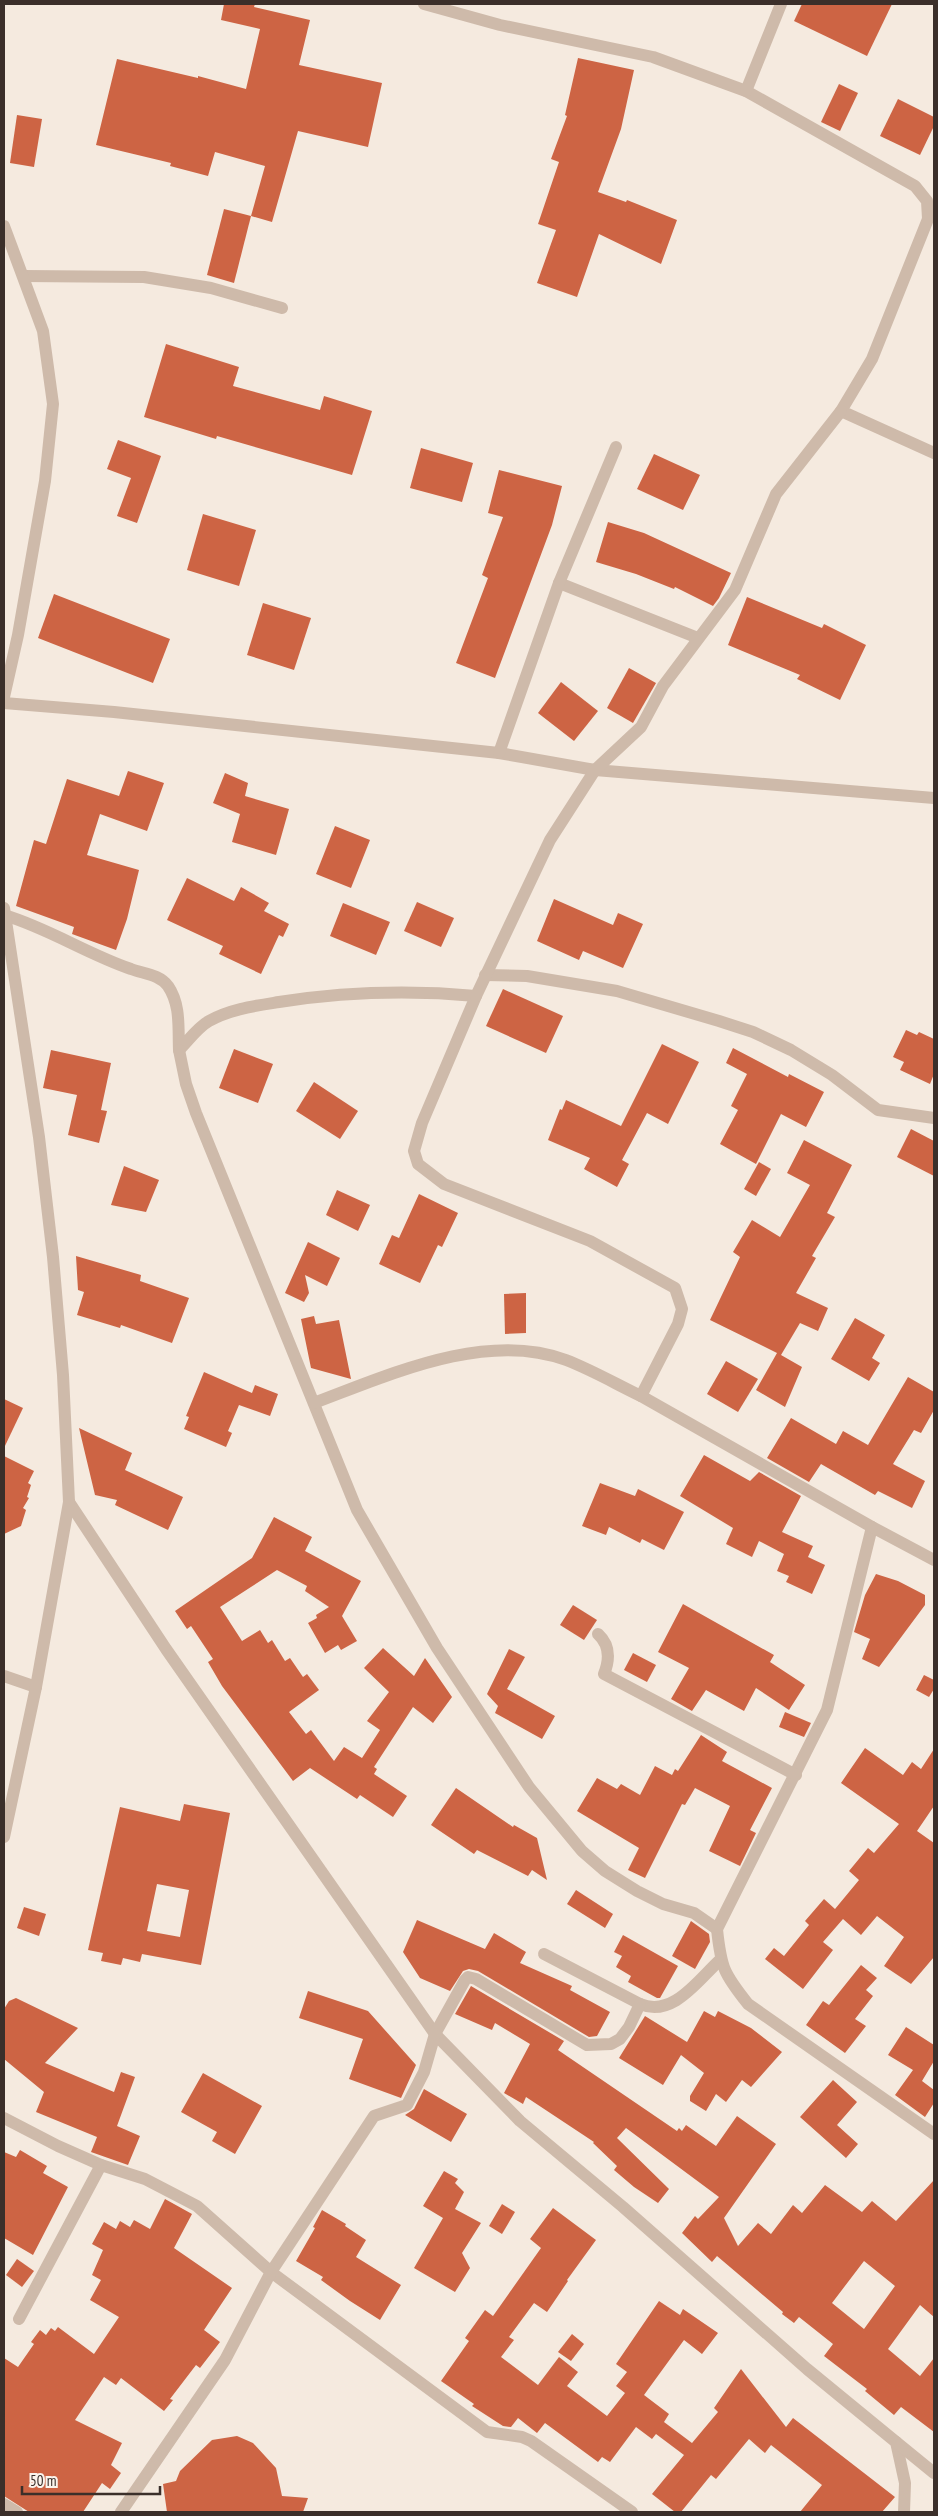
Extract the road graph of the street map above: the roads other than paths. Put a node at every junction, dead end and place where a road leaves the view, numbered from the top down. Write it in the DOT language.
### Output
graph roads {
  1 [pos="424,4"];
  2 [pos="781,4"];
  3 [pos="746,90"];
  4 [pos="4,226"];
  5 [pos="24,276"];
  6 [pos="282,308"];
  7 [pos="841,412"];
  8 [pos="616,447"];
  9 [pos="934,454"];
  10 [pos="559,583"];
  11 [pos="698,638"];
  12 [pos="4,697"];
  13 [pos="4,703"];
  14 [pos="499,753"];
  15 [pos="595,770"];
  16 [pos="934,798"];
  17 [pos="4,912"];
  18 [pos="485,975"];
  19 [pos="476,996"];
  20 [pos="179,1050"];
  21 [pos="934,1118"];
  22 [pos="641,1396"];
  23 [pos="314,1404"];
  24 [pos="69,1502"];
  25 [pos="872,1527"];
  26 [pos="934,1560"];
  27 [pos="598,1634"];
  28 [pos="4,1676"];
  29 [pos="36,1687"];
  30 [pos="796,1775"];
  31 [pos="4,1838"];
  32 [pos="718,1929"];
  33 [pos="544,1954"];
  34 [pos="720,1960"];
  35 [pos="640,2004"];
  36 [pos="435,2034"];
  37 [pos="4,2118"];
  38 [pos="934,2134"];
  39 [pos="101,2165"];
  40 [pos="271,2272"];
  41 [pos="19,2318"];
  42 [pos="896,2442"];
  43 [pos="934,2473"];
  44 [pos="4,2504"];
  45 [pos="16,2512"];
  46 [pos="121,2512"];
  47 [pos="632,2512"];
  48 [pos="904,2512"];
  1 -- 3 [label="street"];
  2 -- 3 [label="street"];
  3 -- 7 [label="street"];
  4 -- 5 [label="street"];
  5 -- 6 [label="street"];
  5 -- 12 [label="street"];
  7 -- 9 [label="street"];
  7 -- 11 [label="street"];
  8 -- 10 [label="street"];
  10 -- 11 [label="street"];
  10 -- 14 [label="street"];
  11 -- 15 [label="street"];
  13 -- 14 [label="street"];
  14 -- 15 [label="street"];
  15 -- 16 [label="street"];
  15 -- 18 [label="street"];
  17 -- 20 [label="street"];
  17 -- 24 [label="street"];
  18 -- 19 [label="street"];
  18 -- 21 [label="street"];
  19 -- 20 [label="street"];
  19 -- 22 [label="street"];
  20 -- 23 [label="street"];
  22 -- 23 [label="street"];
  22 -- 25 [label="street"];
  23 -- 32 [label="street"];
  24 -- 29 [label="street"];
  24 -- 36 [label="street"];
  25 -- 26 [label="street"];
  25 -- 30 [label="street"];
  27 -- 30 [label="street"];
  28 -- 29 [label="street"];
  29 -- 31 [label="street"];
  30 -- 32 [label="street"];
  32 -- 34 [label="street"];
  33 -- 35 [label="street"];
  34 -- 35 [label="street"];
  34 -- 38 [label="street"];
  35 -- 36 [label="street"];
  36 -- 40 [label="street"];
  36 -- 42 [label="street"];
  37 -- 39 [label="street"];
  39 -- 40 [label="street"];
  39 -- 41 [label="street"];
  40 -- 46 [label="street"];
  40 -- 47 [label="street"];
  42 -- 43 [label="street"];
  42 -- 48 [label="street"];
  44 -- 45 [label="street"];
}
